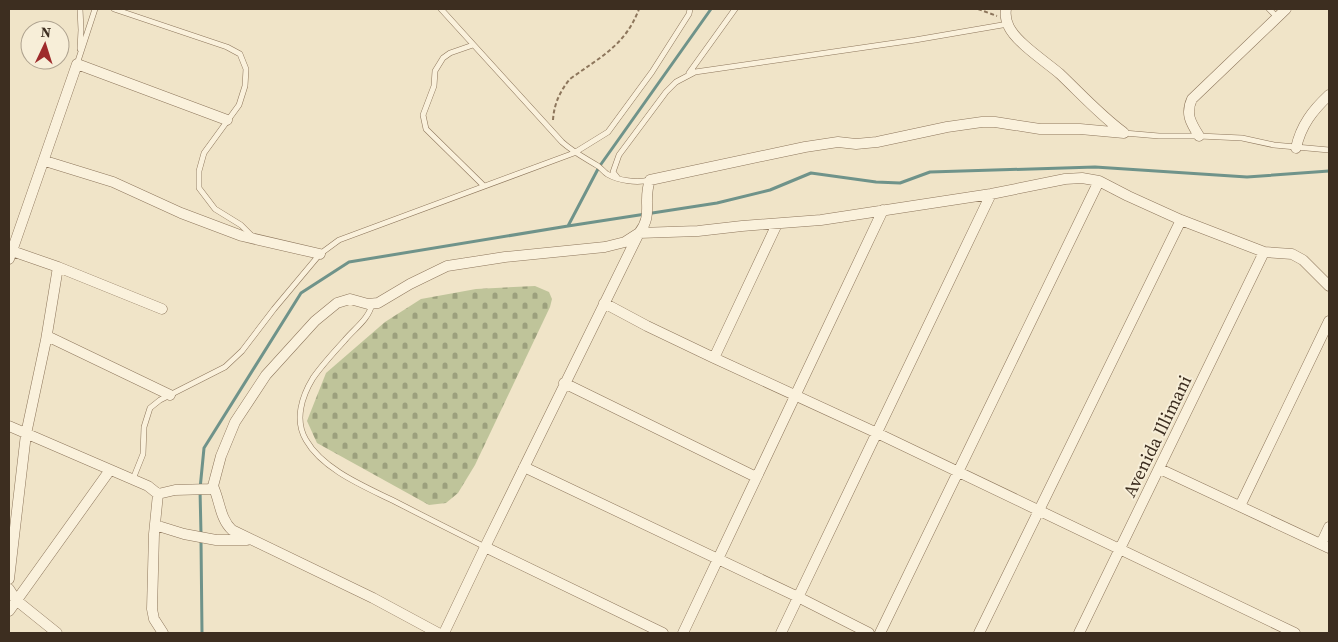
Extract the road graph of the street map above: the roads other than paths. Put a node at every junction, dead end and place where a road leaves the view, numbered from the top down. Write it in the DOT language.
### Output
graph roads {
  1 [pos="80,9"];
  2 [pos="95,9"];
  3 [pos="114,9"];
  4 [pos="441,9"];
  5 [pos="690,9"];
  6 [pos="736,9"];
  7 [pos="1269,9"];
  8 [pos="1286,9"];
  9 [pos="1007,17"];
  10 [pos="1277,17"];
  11 [pos="473,45"];
  12 [pos="78,64"];
  13 [pos="688,75"];
  14 [pos="1329,95"];
  15 [pos="227,120"];
  16 [pos="1124,133"];
  17 [pos="1199,136"];
  18 [pos="1296,148"];
  19 [pos="1329,150"];
  20 [pos="574,153"];
  21 [pos="44,161"];
  22 [pos="617,177"];
  23 [pos="650,180"];
  24 [pos="1099,181"];
  25 [pos="484,186"];
  26 [pos="991,194"];
  27 [pos="883,210"];
  28 [pos="1181,220"];
  29 [pos="777,224"];
  30 [pos="639,233"];
  31 [pos="256,239"];
  32 [pos="1264,252"];
  33 [pos="10,253"];
  34 [pos="320,254"];
  35 [pos="58,267"];
  36 [pos="1329,286"];
  37 [pos="604,303"];
  38 [pos="372,304"];
  39 [pos="162,309"];
  40 [pos="1329,321"];
  41 [pos="47,336"];
  42 [pos="714,358"];
  43 [pos="564,384"];
  44 [pos="170,395"];
  45 [pos="795,396"];
  46 [pos="9,426"];
  47 [pos="877,433"];
  48 [pos="26,434"];
  49 [pos="524,467"];
  50 [pos="1160,469"];
  51 [pos="110,470"];
  52 [pos="957,472"];
  53 [pos="756,477"];
  54 [pos="132,480"];
  55 [pos="213,486"];
  56 [pos="158,494"];
  57 [pos="1240,506"];
  58 [pos="1037,511"];
  59 [pos="155,525"];
  60 [pos="1329,527"];
  61 [pos="251,540"];
  62 [pos="1325,546"];
  63 [pos="485,547"];
  64 [pos="1120,548"];
  65 [pos="718,559"];
  66 [pos="9,580"];
  67 [pos="9,589"];
  68 [pos="798,597"];
  69 [pos="16,600"];
  70 [pos="9,611"];
  71 [pos="58,633"];
  72 [pos="163,633"];
  73 [pos="438,633"];
  74 [pos="444,633"];
  75 [pos="663,633"];
  76 [pos="683,633"];
  77 [pos="780,633"];
  78 [pos="869,633"];
  79 [pos="880,633"];
  80 [pos="979,633"];
  81 [pos="1079,633"];
  82 [pos="1295,633"];
  1 -- 12 [label="lane"];
  2 -- 12 [label="lane"];
  3 -- 15 [label="lane"];
  4 -- 11 [label="lane"];
  5 -- 20 [label="lane"];
  6 -- 13 [label="lane"];
  7 -- 10 [label="lane"];
  8 -- 10 [label="street"];
  9 -- 13 [label="lane"];
  9 -- 16 [label="street"];
  10 -- 17 [label="street"];
  11 -- 20 [label="lane"];
  11 -- 25 [label="lane"];
  12 -- 15 [label="street"];
  12 -- 21 [label="street"];
  13 -- 22 [label="lane"];
  14 -- 18 [label="street"];
  15 -- 31 [label="lane"];
  16 -- 17 [label="lane"];
  16 -- 23 [label="street"];
  17 -- 18 [label="lane"];
  18 -- 19 [label="lane"];
  20 -- 22 [label="lane"];
  20 -- 25 [label="lane"];
  21 -- 31 [label="street"];
  21 -- 33 [label="street"];
  22 -- 23 [label="lane"];
  23 -- 30 [label="street"];
  24 -- 26 [label="street"];
  24 -- 28 [label="street"];
  24 -- 52 [label="street"];
  25 -- 34 [label="lane"];
  26 -- 27 [label="street"];
  26 -- 47 [label="street"];
  27 -- 29 [label="street"];
  27 -- 45 [label="street"];
  28 -- 32 [label="street"];
  28 -- 58 [label="street"];
  29 -- 30 [label="street"];
  29 -- 42 [label="street"];
  30 -- 37 [label="street"];
  30 -- 38 [label="street"];
  31 -- 34 [label="street"];
  32 -- 36 [label="street"];
  32 -- 50 [label="street, Avenida Illimani"];
  33 -- 35 [label="street"];
  34 -- 44 [label="lane"];
  35 -- 39 [label="street"];
  35 -- 41 [label="street"];
  37 -- 42 [label="street"];
  37 -- 43 [label="street"];
  38 -- 55 [label="street"];
  38 -- 63 [label="lane"];
  40 -- 57 [label="street"];
  41 -- 44 [label="street"];
  41 -- 48 [label="street"];
  42 -- 45 [label="street"];
  43 -- 49 [label="street"];
  43 -- 53 [label="street"];
  44 -- 54 [label="lane"];
  45 -- 47 [label="street"];
  45 -- 53 [label="street"];
  46 -- 48 [label="street"];
  47 -- 52 [label="street"];
  47 -- 68 [label="street"];
  48 -- 51 [label="street"];
  48 -- 66 [label="street"];
  49 -- 63 [label="street"];
  49 -- 65 [label="street"];
  50 -- 57 [label="street"];
  50 -- 64 [label="street, Avenida Illimani"];
  51 -- 54 [label="street"];
  51 -- 69 [label="street"];
  52 -- 58 [label="street"];
  52 -- 79 [label="street"];
  53 -- 65 [label="street"];
  54 -- 56 [label="street"];
  55 -- 56 [label="street"];
  55 -- 61 [label="street"];
  56 -- 59 [label="street"];
  57 -- 62 [label="street"];
  58 -- 64 [label="street"];
  58 -- 80 [label="street"];
  59 -- 61 [label="street"];
  59 -- 72 [label="street"];
  60 -- 62 [label="street"];
  61 -- 73 [label="street"];
  63 -- 74 [label="street"];
  63 -- 75 [label="street"];
  64 -- 81 [label="street, Avenida Illimani"];
  64 -- 82 [label="street"];
  65 -- 68 [label="street"];
  65 -- 76 [label="street"];
  67 -- 69 [label="street"];
  68 -- 77 [label="street"];
  68 -- 78 [label="street"];
  69 -- 70 [label="street"];
  69 -- 71 [label="street"];
}
